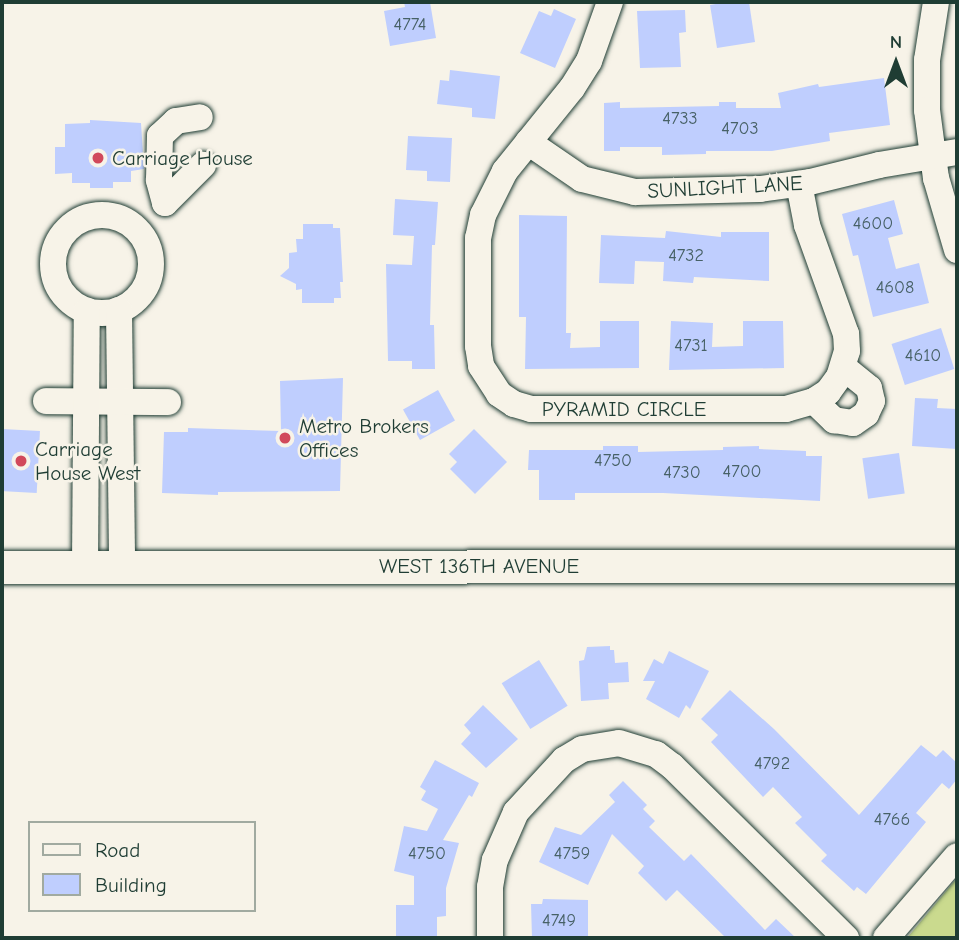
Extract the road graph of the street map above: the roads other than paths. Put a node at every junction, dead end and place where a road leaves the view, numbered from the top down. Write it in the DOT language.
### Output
graph roads {
  1 [pos="610,2"];
  2 [pos="936,2"];
  3 [pos="200,117"];
  4 [pos="528,142"];
  5 [pos="945,153"];
  6 [pos="203,164"];
  7 [pos="799,184"];
  8 [pos="957,250"];
  9 [pos="119,310"];
  10 [pos="86,311"];
  11 [pos="844,367"];
  12 [pos="46,401"];
  13 [pos="86,401"];
  14 [pos="120,401"];
  15 [pos="814,401"];
  16 [pos="168,402"];
  17 [pos="85,566"];
  18 [pos="121,566"];
  19 [pos="957,566"];
  20 [pos="2,567"];
  21 [pos="957,856"];
  22 [pos="490,938"];
  23 [pos="846,938"];
  24 [pos="886,938"];
  1 -- 4 [label="street, PYRAMID CIRCLE"];
  2 -- 5 [label="street"];
  3 -- 6 [label="street"];
  4 -- 7 [label="street, SUNLIGHT LANE"];
  4 -- 15 [label="street, PYRAMID CIRCLE"];
  5 -- 7 [label="street, SUNLIGHT LANE"];
  5 -- 8 [label="street"];
  7 -- 11 [label="street"];
  9 -- 10 [label="street"];
  9 -- 10 [label="street"];
  9 -- 14 [label="street"];
  10 -- 13 [label="street"];
  11 -- 15 [label="street"];
  11 -- 15 [label="street"];
  12 -- 13 [label="street"];
  13 -- 14 [label="street"];
  13 -- 17 [label="street"];
  14 -- 16 [label="street"];
  14 -- 18 [label="street"];
  17 -- 18 [label="main road, WEST 136TH AVENUE"];
  17 -- 20 [label="main road, WEST 136TH AVENUE"];
  18 -- 19 [label="main road, WEST 136TH AVENUE"];
  21 -- 24 [label="street"];
  22 -- 23 [label="street"];
}
